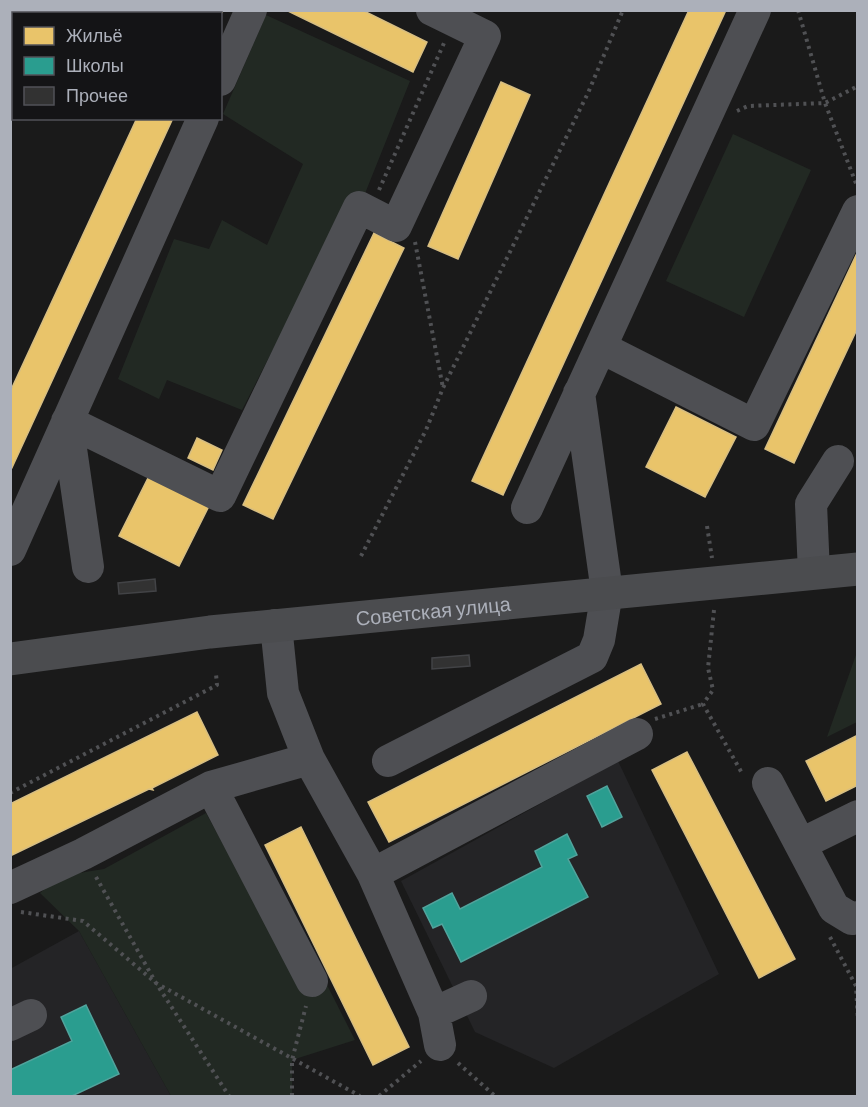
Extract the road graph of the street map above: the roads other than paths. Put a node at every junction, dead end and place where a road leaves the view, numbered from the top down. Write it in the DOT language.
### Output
graph roads {
  1 [pos="251,10"];
  2 [pos="755,10"];
  3 [pos="443,16"];
  4 [pos="222,75"];
  5 [pos="202,120"];
  6 [pos="858,211"];
  7 [pos="602,348"];
  8 [pos="579,393"];
  9 [pos="67,421"];
  10 [pos="838,461"];
  11 [pos="527,508"];
  12 [pos="10,550"];
  13 [pos="88,567"];
  14 [pos="858,569"];
  15 [pos="814,573"];
  16 [pos="607,592"];
  17 [pos="276,625"];
  18 [pos="10,659"];
  19 [pos="641,728"];
  20 [pos="309,759"];
  21 [pos="388,761"];
  22 [pos="768,783"];
  23 [pos="211,787"];
  24 [pos="858,816"];
  25 [pos="801,844"];
  26 [pos="373,874"];
  27 [pos="10,888"];
  28 [pos="858,916"];
  29 [pos="312,981"];
  30 [pos="471,996"];
  31 [pos="434,1012"];
  32 [pos="440,1045"];
  1 -- 4 [label="lane"];
  2 -- 7 [label="lane"];
  3 -- 9 [label="lane"];
  5 -- 9 [label="lane"];
  6 -- 7 [label="lane"];
  7 -- 8 [label="lane"];
  8 -- 11 [label="lane"];
  8 -- 16 [label="lane"];
  9 -- 12 [label="lane"];
  9 -- 13 [label="lane"];
  10 -- 15 [label="lane"];
  14 -- 15 [label="main road, Советская улица"];
  15 -- 16 [label="main road, Советская улица"];
  16 -- 17 [label="main road, Советская улица"];
  16 -- 21 [label="lane"];
  17 -- 18 [label="main road, Советская улица"];
  17 -- 20 [label="lane"];
  19 -- 26 [label="lane"];
  20 -- 23 [label="lane"];
  20 -- 26 [label="lane"];
  22 -- 25 [label="lane"];
  23 -- 27 [label="lane"];
  23 -- 29 [label="lane"];
  24 -- 25 [label="lane"];
  25 -- 28 [label="lane"];
  26 -- 31 [label="lane"];
  30 -- 31 [label="lane"];
  31 -- 32 [label="lane"];
}
